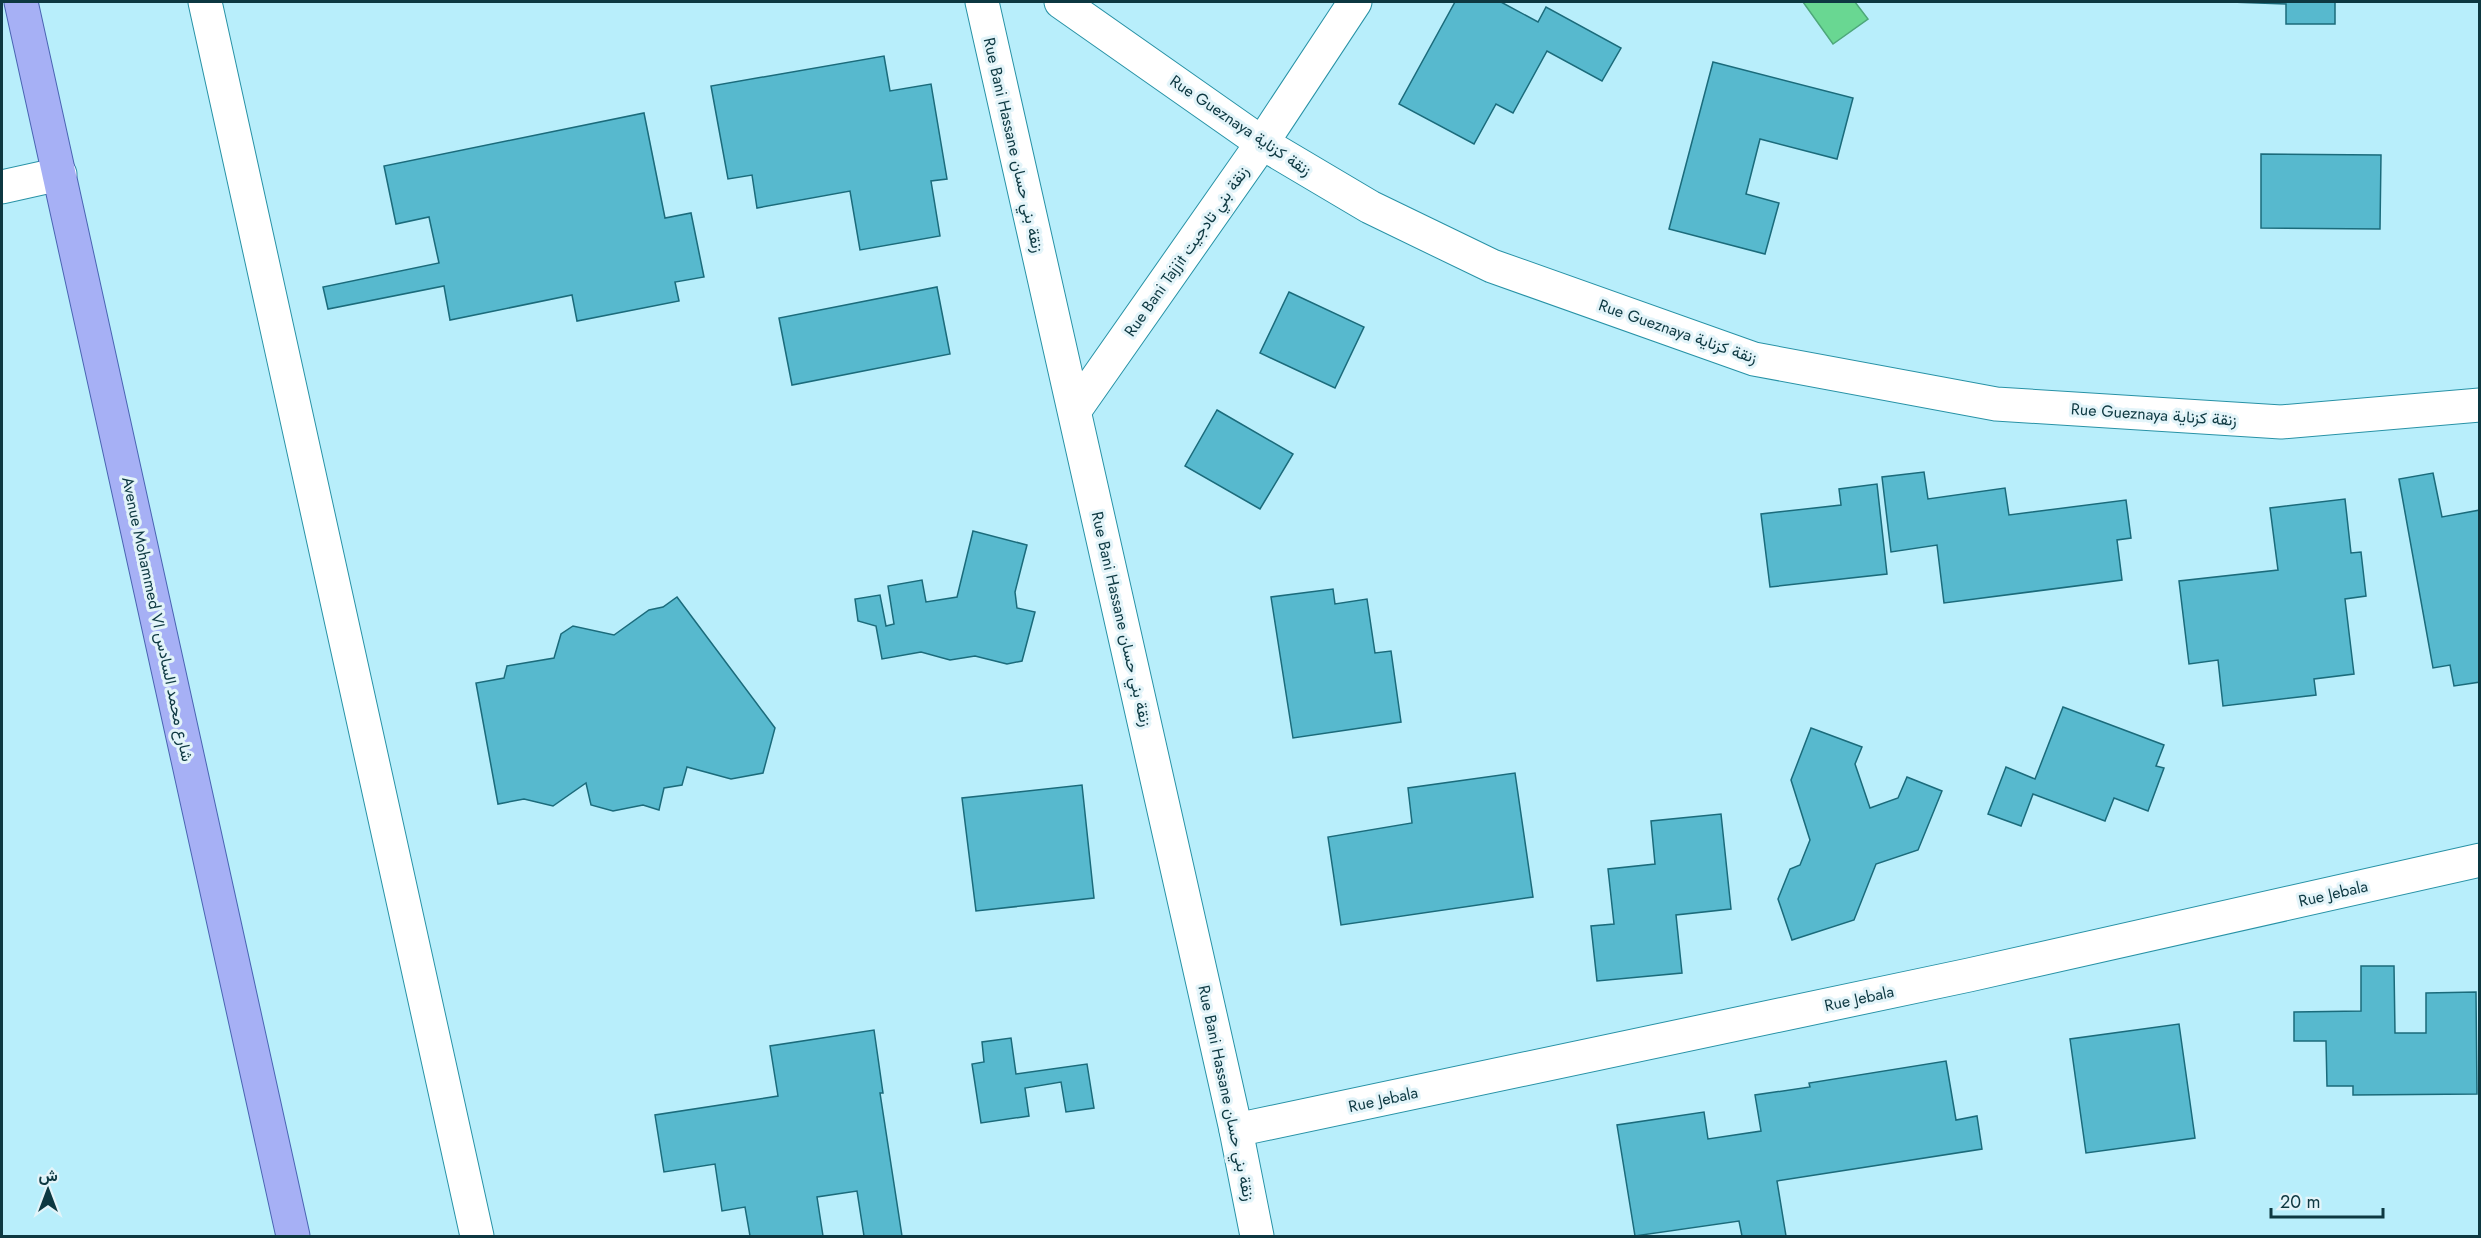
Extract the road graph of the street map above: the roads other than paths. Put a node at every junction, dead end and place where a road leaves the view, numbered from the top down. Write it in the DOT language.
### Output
graph roads {
  1 [pos="21,2"];
  2 [pos="205,2"];
  3 [pos="982,2"];
  4 [pos="1061,2"];
  5 [pos="1355,2"];
  6 [pos="1262,143"];
  7 [pos="60,174"];
  8 [pos="2,187"];
  9 [pos="2480,405"];
  10 [pos="1075,410"];
  11 [pos="2480,860"];
  12 [pos="1236,1130"];
  13 [pos="293,1236"];
  14 [pos="477,1236"];
  15 [pos="1257,1236"];
  1 -- 7 [label="main road, Avenue Mohammed VI شارع محمد السادس"];
  2 -- 14 [label="street"];
  3 -- 10 [label="street, Rue Bani Hassane زنقة بني حسان"];
  4 -- 6 [label="street, Rue Gueznaya زنقة كزناية"];
  5 -- 6 [label="street, Rue Bani Tajjit زنقة بني تادجيت"];
  6 -- 9 [label="street, Rue Gueznaya زنقة كزناية"];
  6 -- 10 [label="street, Rue Bani Tajjit زنقة بني تادجيت"];
  7 -- 8 [label="street"];
  7 -- 13 [label="main road, Avenue Mohammed VI شارع محمد السادس"];
  10 -- 12 [label="street, Rue Bani Hassane زنقة بني حسان"];
  11 -- 12 [label="street, Rue Jebala"];
  12 -- 15 [label="street, Rue Bani Hassane زنقة بني حسان"];
}
